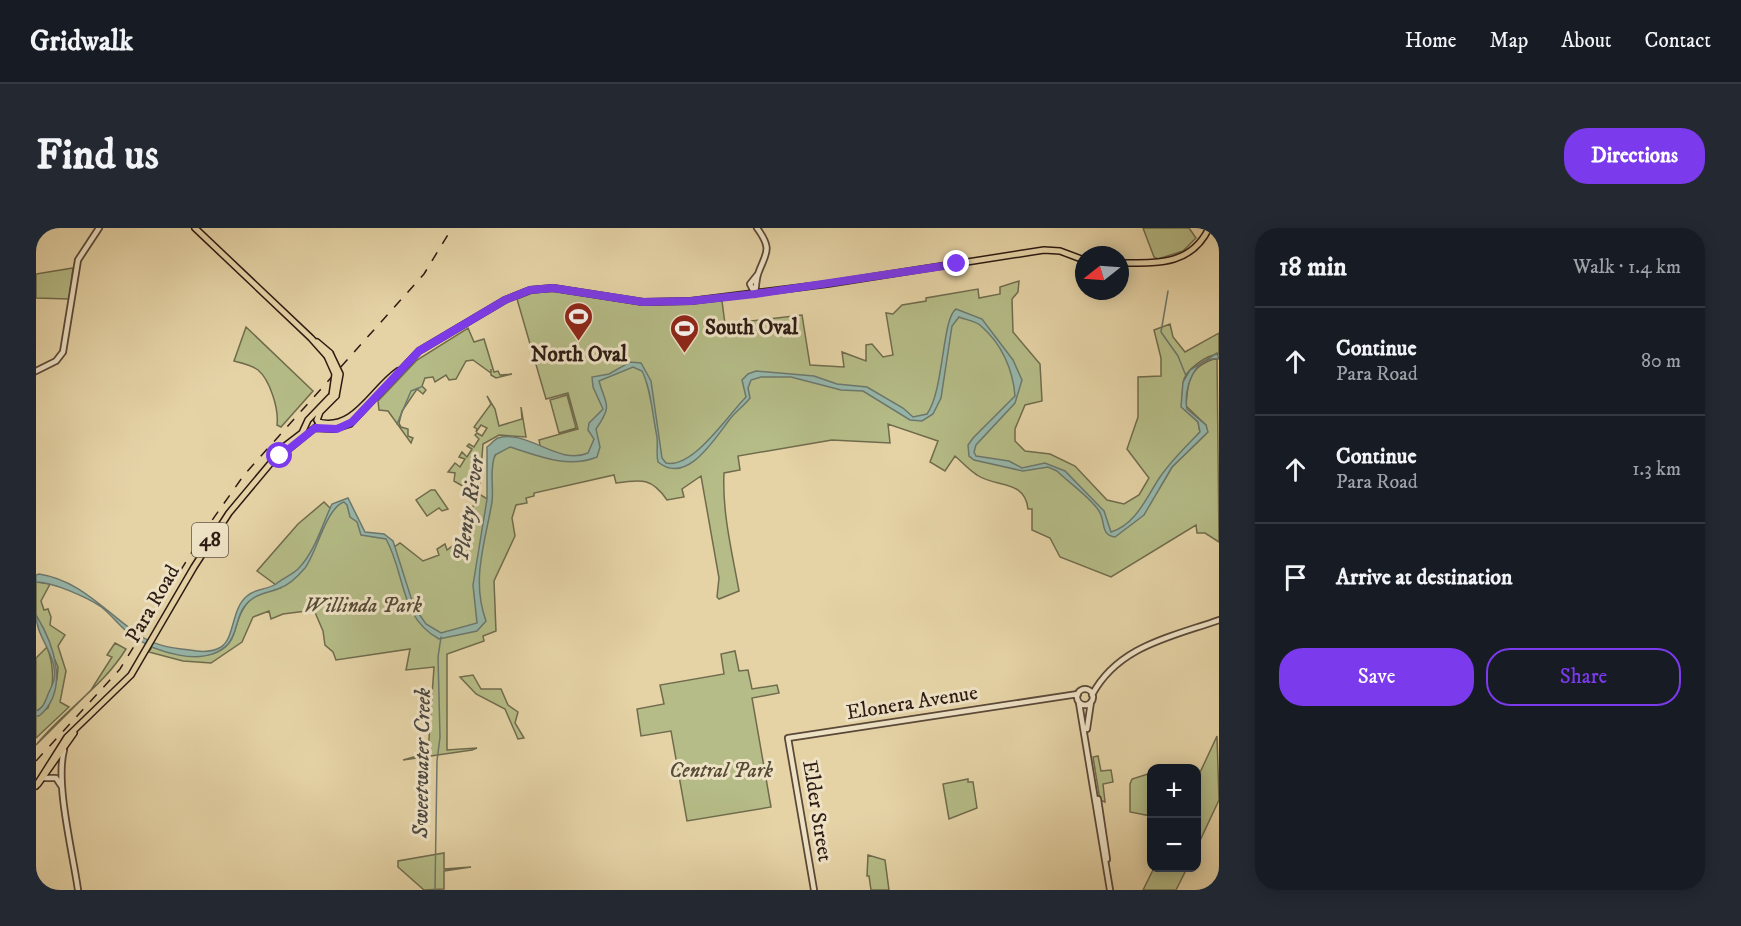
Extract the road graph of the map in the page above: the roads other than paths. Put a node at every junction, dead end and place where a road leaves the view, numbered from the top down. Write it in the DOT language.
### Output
graph roads {
  1 [pos="99,228"];
  2 [pos="197,228"];
  3 [pos="757,228"];
  4 [pos="1209,228"];
  5 [pos="1075,257"];
  6 [pos="1129,263"];
  7 [pos="755,294"];
  8 [pos="401,370"];
  9 [pos="36,371"];
  10 [pos="334,395"];
  11 [pos="308,421"];
  12 [pos="317,421"];
  13 [pos="315,429"];
  14 [pos="276,458"];
  15 [pos="1219,620"];
  16 [pos="1090,693"];
  17 [pos="1078,694"];
  18 [pos="1061,695"];
  19 [pos="1079,702"];
  20 [pos="1091,702"];
  21 [pos="74,732"];
  22 [pos="1086,734"];
  23 [pos="789,739"];
  24 [pos="64,750"];
  25 [pos="44,778"];
  26 [pos="37,785"];
  27 [pos="63,789"];
  28 [pos="78,890"];
  29 [pos="814,890"];
  30 [pos="1110,890"];
  1 -- 9 [label="street"];
  2 -- 10 [label="main road, bridge"];
  3 -- 7 [label="street"];
  4 -- 6 [label="main road"];
  5 -- 7 [label="main road"];
  7 -- 8 [label="main road"];
  8 -- 12 [label="main road"];
  8 -- 13 [label="main road"];
  10 -- 11 [label="main road, 48"];
  10 -- 12 [label="main road, 48"];
  11 -- 12 [label="main road"];
  11 -- 13 [label="main road"];
  11 -- 14 [label="main road, Para Road / 48"];
  12 -- 13 [label="main road, 48"];
  13 -- 14 [label="main road, Para Road / 48"];
  14 -- 21 [label="main road, Para Road / 48"];
  15 -- 16 [label="street"];
  16 -- 17 [label="street"];
  16 -- 20 [label="street"];
  17 -- 18 [label="street, Elonera Avenue"];
  17 -- 19 [label="street"];
  18 -- 19 [label="street"];
  18 -- 23 [label="street, Elonera Avenue"];
  19 -- 20 [label="street"];
  19 -- 22 [label="street"];
  20 -- 22 [label="street"];
  21 -- 24 [label="main road, Para Road / 48"];
  21 -- 26 [label="main road, Para Road / 48"];
  22 -- 30 [label="street"];
  23 -- 29 [label="street, Elder Street"];
  24 -- 25 [label="main road, Para Road / 48"];
  24 -- 27 [label="street"];
  25 -- 26 [label="main road, Para Road / 48"];
  25 -- 27 [label="street"];
  27 -- 28 [label="street"];
}
